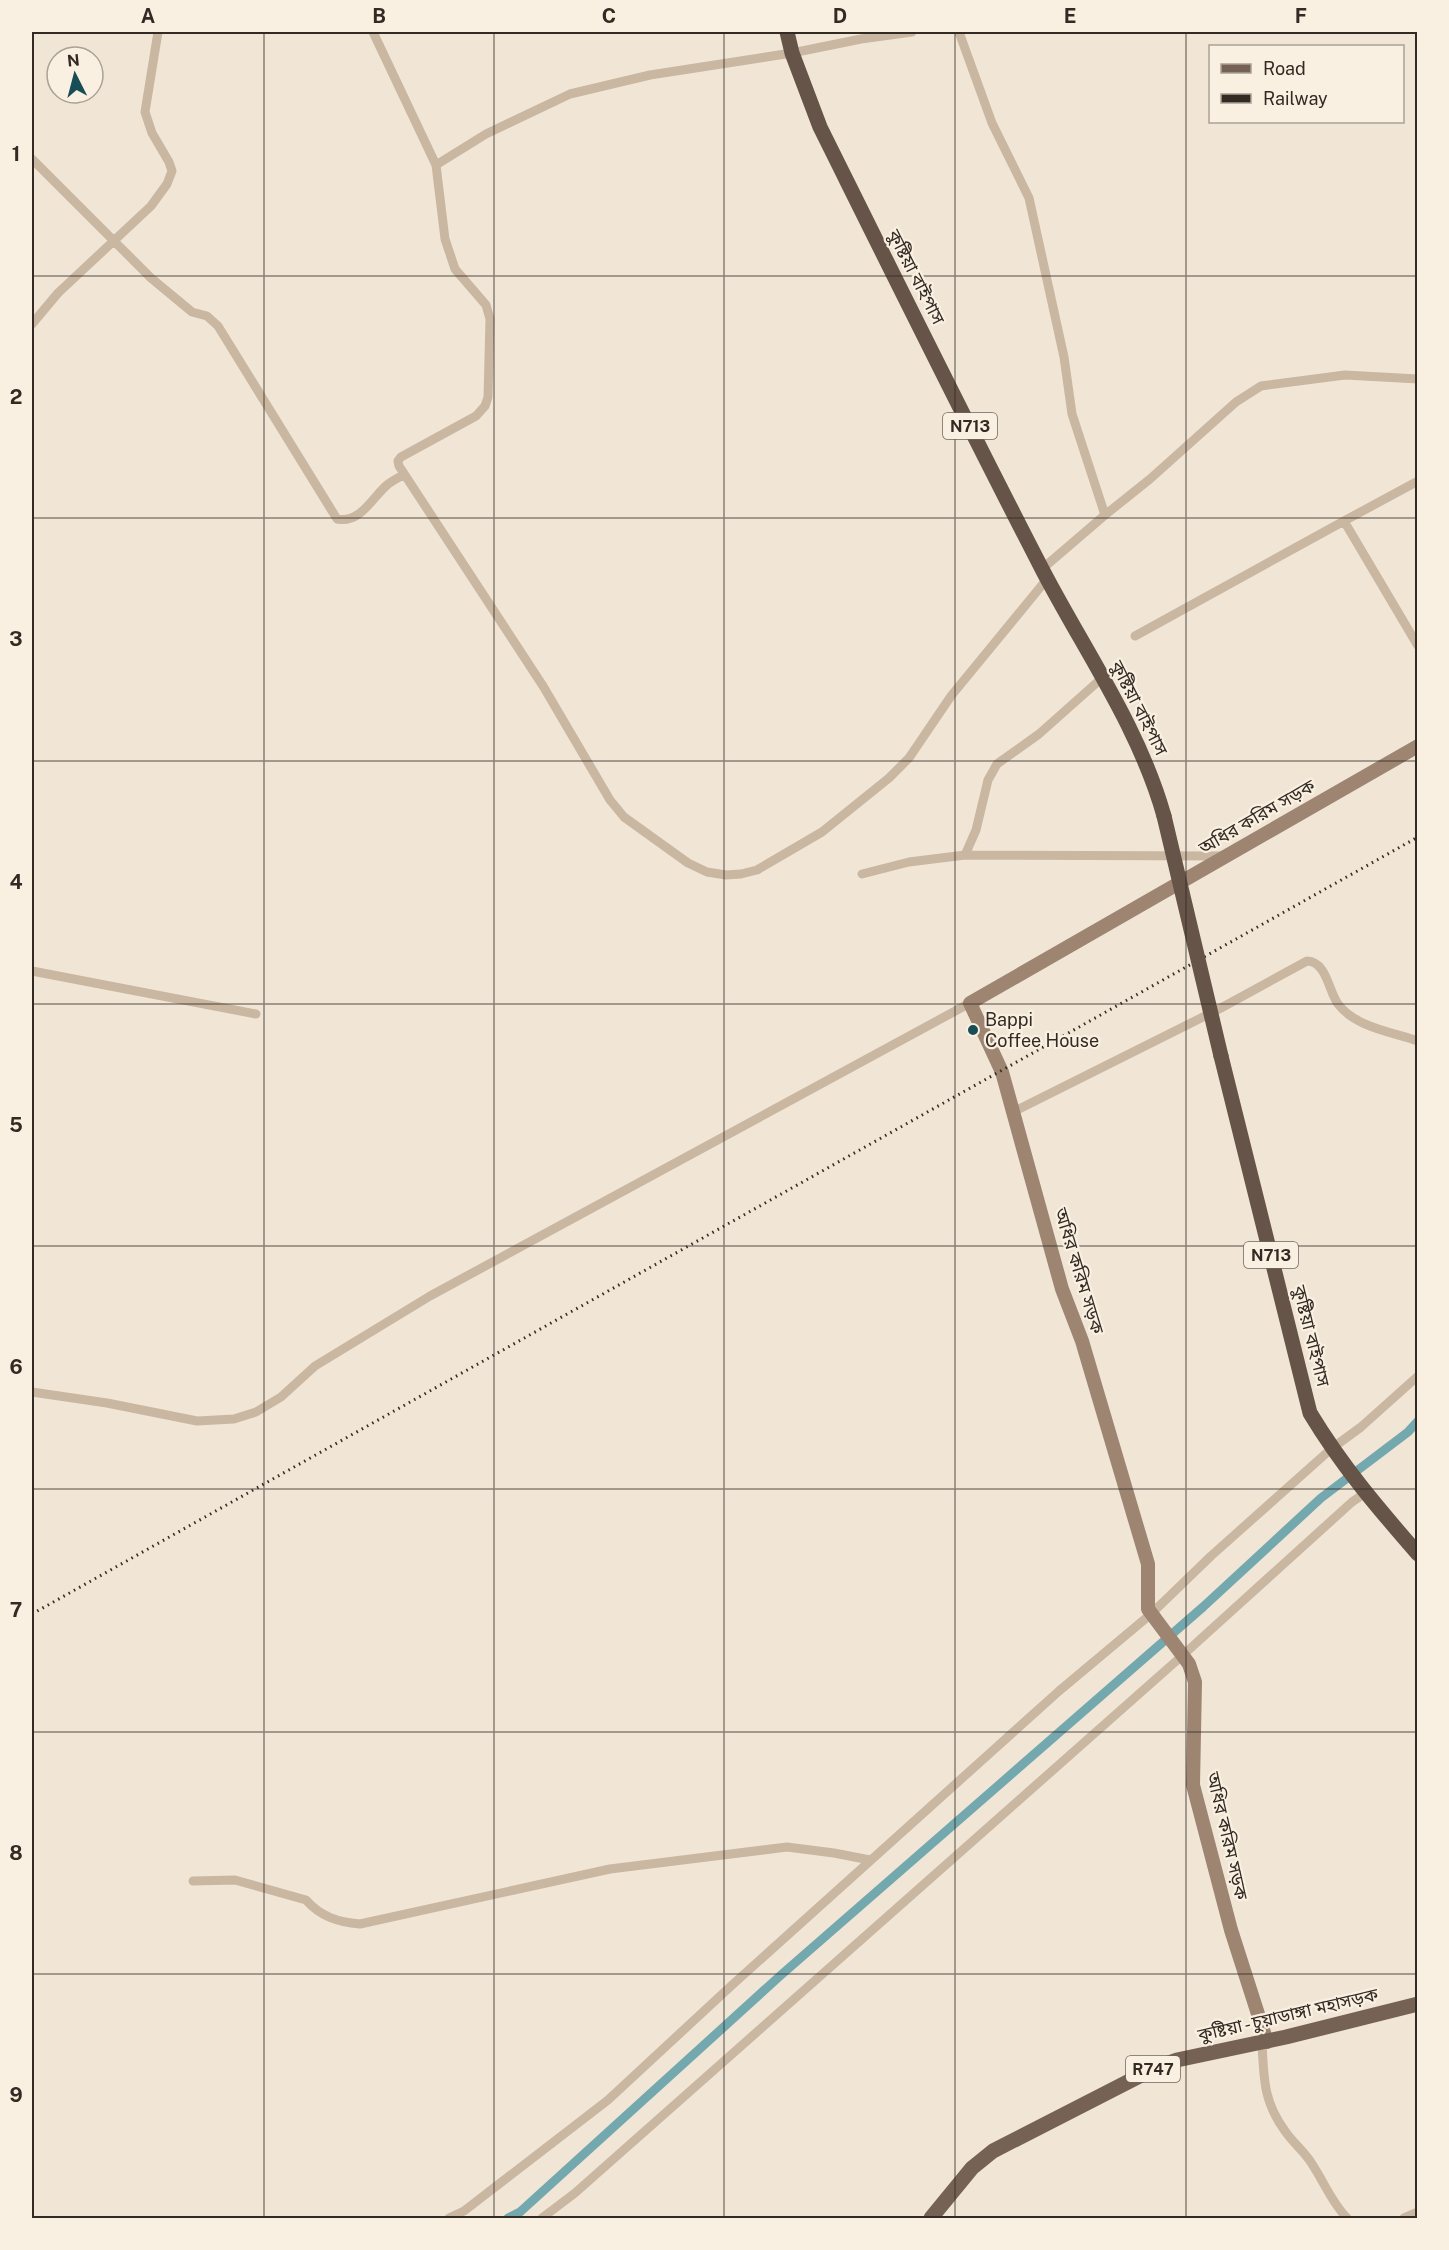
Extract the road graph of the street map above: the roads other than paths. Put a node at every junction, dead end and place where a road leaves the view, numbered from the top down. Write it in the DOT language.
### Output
graph roads {
  1 [pos="158,32"];
  2 [pos="373,32"];
  3 [pos="787,32"];
  4 [pos="912,32"];
  5 [pos="959,32"];
  6 [pos="792,53"];
  7 [pos="32,159"];
  8 [pos="436,165"];
  9 [pos="114,241"];
  10 [pos="32,324"];
  11 [pos="1418,379"];
  12 [pos="404,475"];
  13 [pos="1418,481"];
  14 [pos="1105,515"];
  15 [pos="1344,521"];
  16 [pos="1045,574"];
  17 [pos="1135,636"];
  18 [pos="1418,646"];
  19 [pos="1102,678"];
  20 [pos="1418,746"];
  21 [pos="965,855"];
  22 [pos="1226,856"];
  23 [pos="862,874"];
  24 [pos="32,971"];
  25 [pos="970,1003"];
  26 [pos="256,1014"];
  27 [pos="1418,1041"];
  28 [pos="1013,1112"];
  29 [pos="1418,1376"];
  30 [pos="32,1392"];
  31 [pos="1332,1450"];
  32 [pos="1364,1492"];
  33 [pos="1418,1554"];
  34 [pos="1152,1616"];
  35 [pos="1183,1655"];
  36 [pos="870,1860"];
  37 [pos="193,1881"];
  38 [pos="1418,2004"];
  39 [pos="1264,2042"];
  40 [pos="1418,2212"];
  41 [pos="449,2218"];
  42 [pos="542,2218"];
  43 [pos="931,2218"];
  44 [pos="1347,2218"];
  45 [pos="1404,2218"];
  1 -- 9 [label="street"];
  2 -- 8 [label="street"];
  3 -- 6 [label="highway, কুষ্টিয়া বাইপাস / N713"];
  4 -- 6 [label="street"];
  5 -- 14 [label="street"];
  6 -- 8 [label="street"];
  6 -- 16 [label="highway, কুষ্টিয়া বাইপাস / N713"];
  7 -- 9 [label="street"];
  8 -- 12 [label="street"];
  9 -- 10 [label="street"];
  9 -- 12 [label="street"];
  11 -- 14 [label="street"];
  12 -- 16 [label="street"];
  13 -- 15 [label="street"];
  14 -- 16 [label="street"];
  15 -- 17 [label="street"];
  15 -- 18 [label="street"];
  16 -- 19 [label="highway, কুষ্টিয়া বাইপাস / N713"];
  19 -- 21 [label="street"];
  19 -- 31 [label="highway, কুষ্টিয়া বাইপাস / N713, bridge"];
  20 -- 22 [label="main road, অধির করিম সড়ক"];
  21 -- 22 [label="street"];
  21 -- 23 [label="street"];
  22 -- 25 [label="main road, অধির করিম সড়ক"];
  24 -- 26 [label="street"];
  25 -- 28 [label="main road, অধির করিম সড়ক"];
  25 -- 30 [label="street"];
  27 -- 28 [label="street"];
  28 -- 34 [label="main road, অধির করিম সড়ক"];
  29 -- 31 [label="street"];
  31 -- 32 [label="highway, কুষ্টিয়া বাইপাস / N713"];
  31 -- 34 [label="street"];
  32 -- 33 [label="highway, কুষ্টিয়া বাইপাস / N713"];
  32 -- 35 [label="street"];
  34 -- 35 [label="main road, অধির করিম সড়ক"];
  34 -- 36 [label="street"];
  35 -- 39 [label="main road, অধির করিম সড়ক"];
  35 -- 42 [label="street"];
  36 -- 37 [label="street"];
  36 -- 41 [label="street"];
  38 -- 39 [label="main road, কুষ্টিয়া - চুয়াডাঙ্গা মহাসড়ক / R747"];
  39 -- 43 [label="main road, কুষ্টিয়া - চুয়াডাঙ্গা মহাসড়ক / R747"];
  39 -- 44 [label="street"];
  40 -- 45 [label="street"];
}
